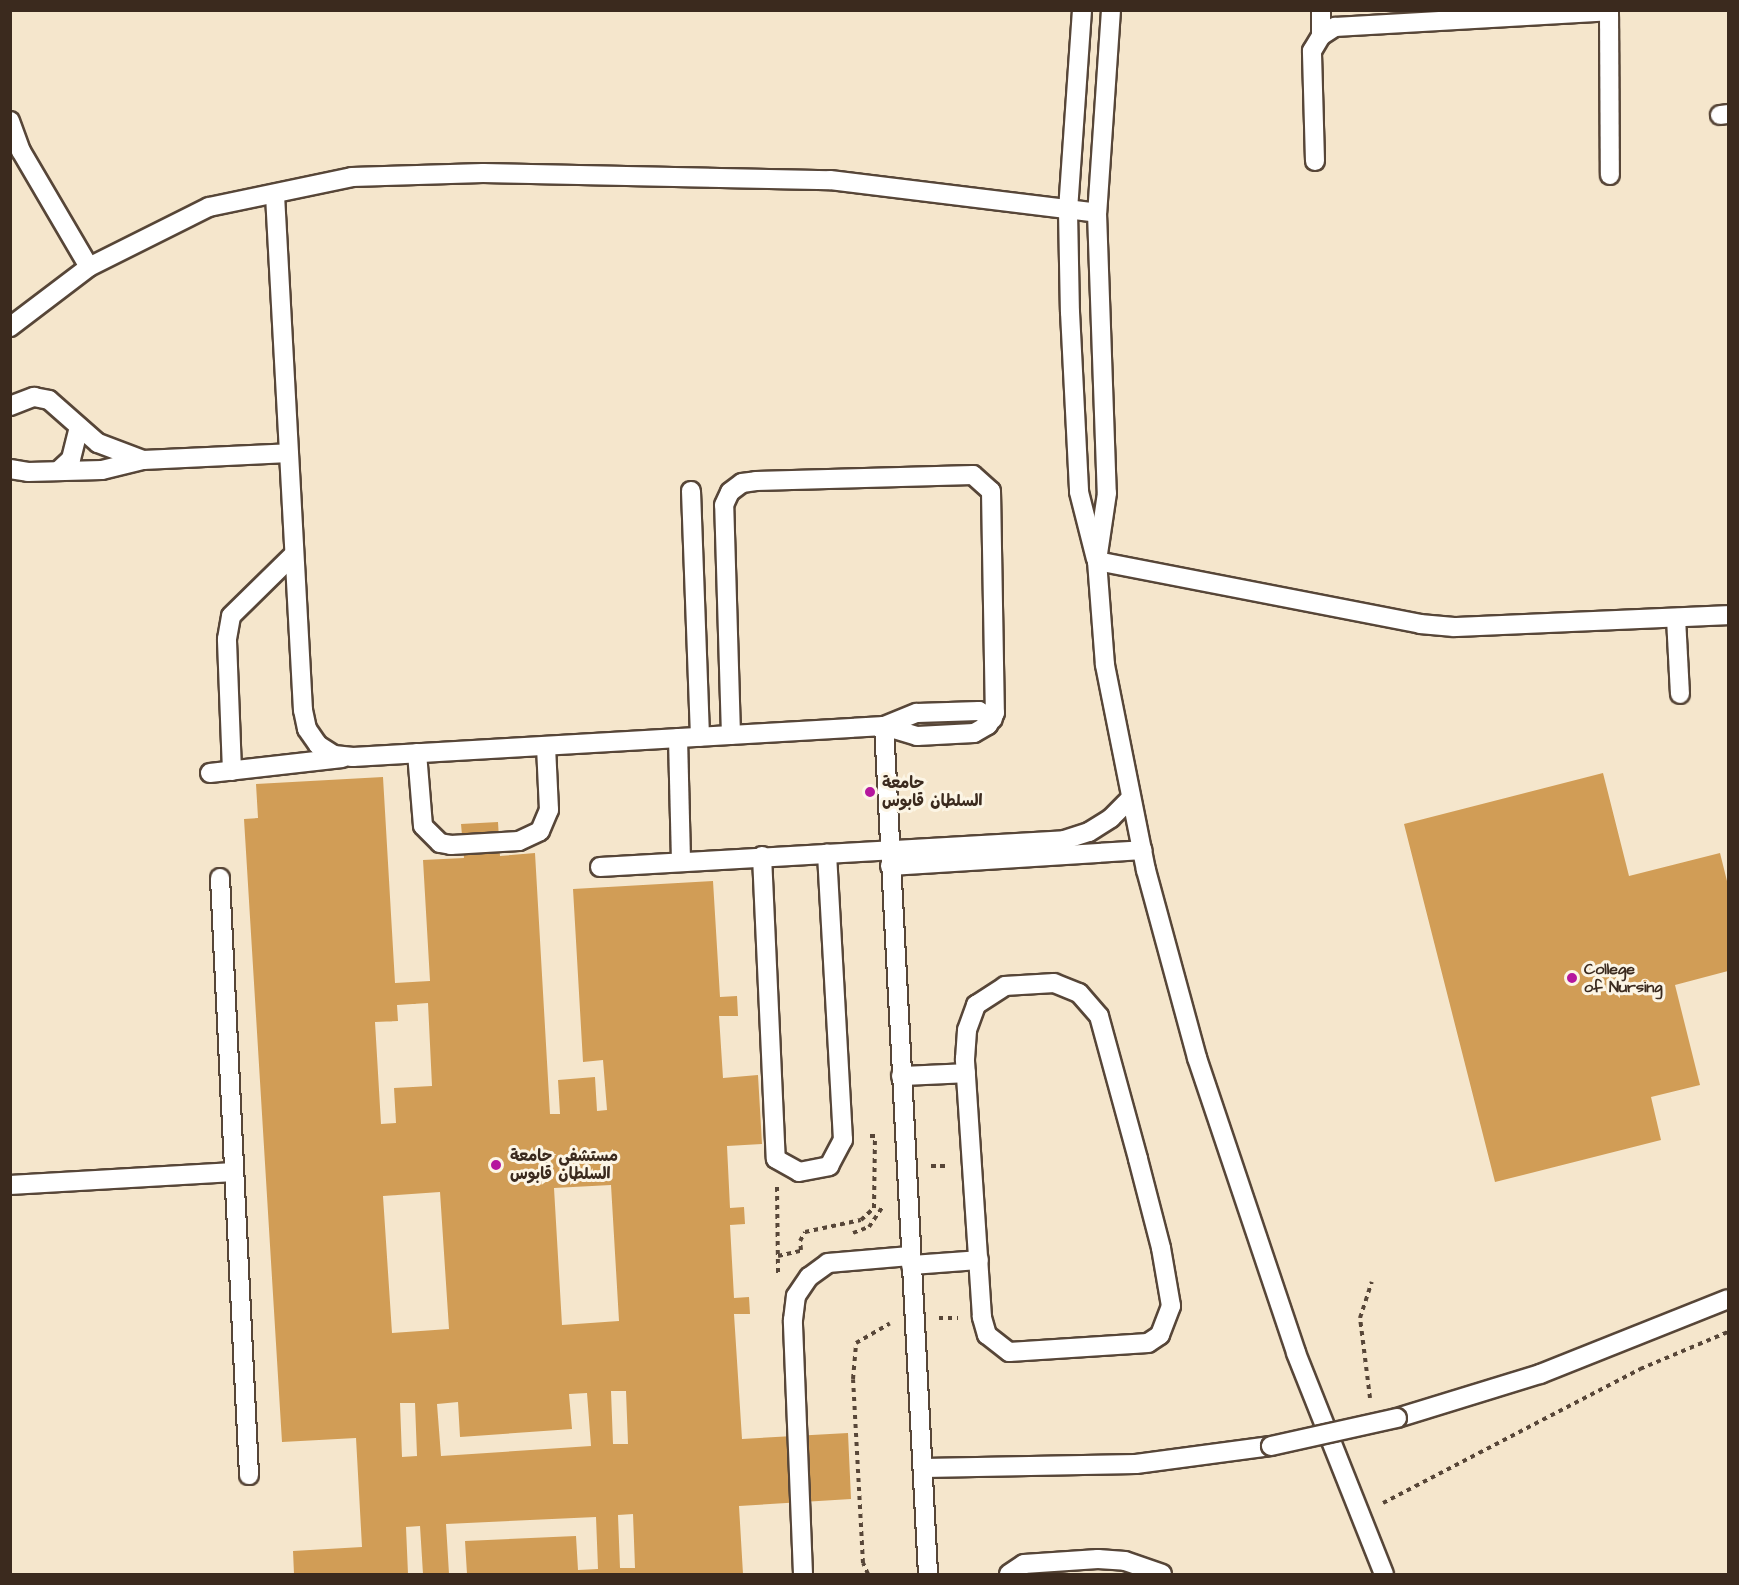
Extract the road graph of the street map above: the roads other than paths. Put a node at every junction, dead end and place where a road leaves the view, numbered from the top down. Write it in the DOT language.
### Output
graph roads {
  1 [pos="1083,10"];
  2 [pos="1111,10"];
  3 [pos="1321,10"];
  4 [pos="1609,11"];
  5 [pos="1321,36"];
  6 [pos="10,121"];
  7 [pos="1315,161"];
  8 [pos="1610,175"];
  9 [pos="275,195"];
  10 [pos="1068,211"];
  11 [pos="1097,213"];
  12 [pos="89,267"];
  13 [pos="10,327"];
  14 [pos="10,406"];
  15 [pos="78,427"];
  16 [pos="289,453"];
  17 [pos="143,460"];
  18 [pos="10,468"];
  19 [pos="58,471"];
  20 [pos="691,491"];
  21 [pos="294,554"];
  22 [pos="1097,561"];
  23 [pos="1728,615"];
  24 [pos="1676,618"];
  25 [pos="1680,694"];
  26 [pos="884,726"];
  27 [pos="731,735"];
  28 [pos="700,737"];
  29 [pos="678,738"];
  30 [pos="546,746"];
  31 [pos="417,753"];
  32 [pos="353,757"];
  33 [pos="232,771"];
  34 [pos="210,773"];
  35 [pos="1131,798"];
  36 [pos="1142,850"];
  37 [pos="827,853"];
  38 [pos="762,856"];
  39 [pos="890,857"];
  40 [pos="681,862"];
  41 [pos="600,867"];
  42 [pos="220,878"];
  43 [pos="966,1073"];
  44 [pos="901,1076"];
  45 [pos="234,1172"];
  46 [pos="10,1185"];
  47 [pos="910,1260"];
  48 [pos="979,1260"];
  49 [pos="1728,1299"];
  50 [pos="924,1468"];
  51 [pos="249,1475"];
  52 [pos="803,1575"];
  53 [pos="928,1575"];
  54 [pos="1009,1575"];
  55 [pos="1161,1575"];
  56 [pos="1384,1575"];
  1 -- 10 [label="lane"];
  2 -- 11 [label="lane"];
  3 -- 5 [label="lane"];
  4 -- 5 [label="lane"];
  4 -- 8 [label="lane"];
  5 -- 7 [label="lane"];
  6 -- 12 [label="lane"];
  9 -- 10 [label="lane"];
  9 -- 12 [label="lane"];
  9 -- 16 [label="lane"];
  10 -- 11 [label="lane"];
  10 -- 22 [label="lane"];
  11 -- 22 [label="lane"];
  12 -- 13 [label="lane"];
  14 -- 15 [label="lane"];
  15 -- 17 [label="lane"];
  15 -- 19 [label="lane"];
  16 -- 17 [label="lane"];
  16 -- 21 [label="lane"];
  17 -- 19 [label="lane"];
  18 -- 19 [label="lane"];
  20 -- 28 [label="lane"];
  21 -- 32 [label="lane"];
  21 -- 33 [label="lane"];
  22 -- 24 [label="lane"];
  22 -- 35 [label="lane"];
  23 -- 24 [label="lane"];
  24 -- 25 [label="lane"];
  26 -- 27 [label="lane"];
  26 -- 27 [label="lane"];
  26 -- 39 [label="lane"];
  27 -- 28 [label="lane"];
  28 -- 29 [label="lane"];
  29 -- 30 [label="lane"];
  29 -- 40 [label="lane"];
  30 -- 31 [label="lane"];
  30 -- 31 [label="lane"];
  31 -- 32 [label="lane"];
  32 -- 33 [label="lane"];
  33 -- 34 [label="lane"];
  35 -- 36 [label="lane"];
  35 -- 39 [label="lane"];
  36 -- 39 [label="lane"];
  36 -- 56 [label="lane"];
  37 -- 38 [label="lane"];
  37 -- 38 [label="lane"];
  37 -- 39 [label="lane"];
  38 -- 40 [label="lane"];
  39 -- 44 [label="lane"];
  40 -- 41 [label="lane"];
  42 -- 45 [label="lane"];
  43 -- 44 [label="lane"];
  43 -- 48 [label="lane"];
  43 -- 48 [label="lane"];
  44 -- 47 [label="lane"];
  45 -- 46 [label="lane"];
  45 -- 51 [label="lane"];
  47 -- 48 [label="lane"];
  47 -- 50 [label="lane"];
  47 -- 52 [label="lane"];
  49 -- 50 [label="lane, bridge"];
  50 -- 53 [label="lane"];
  54 -- 55 [label="lane"];
}
